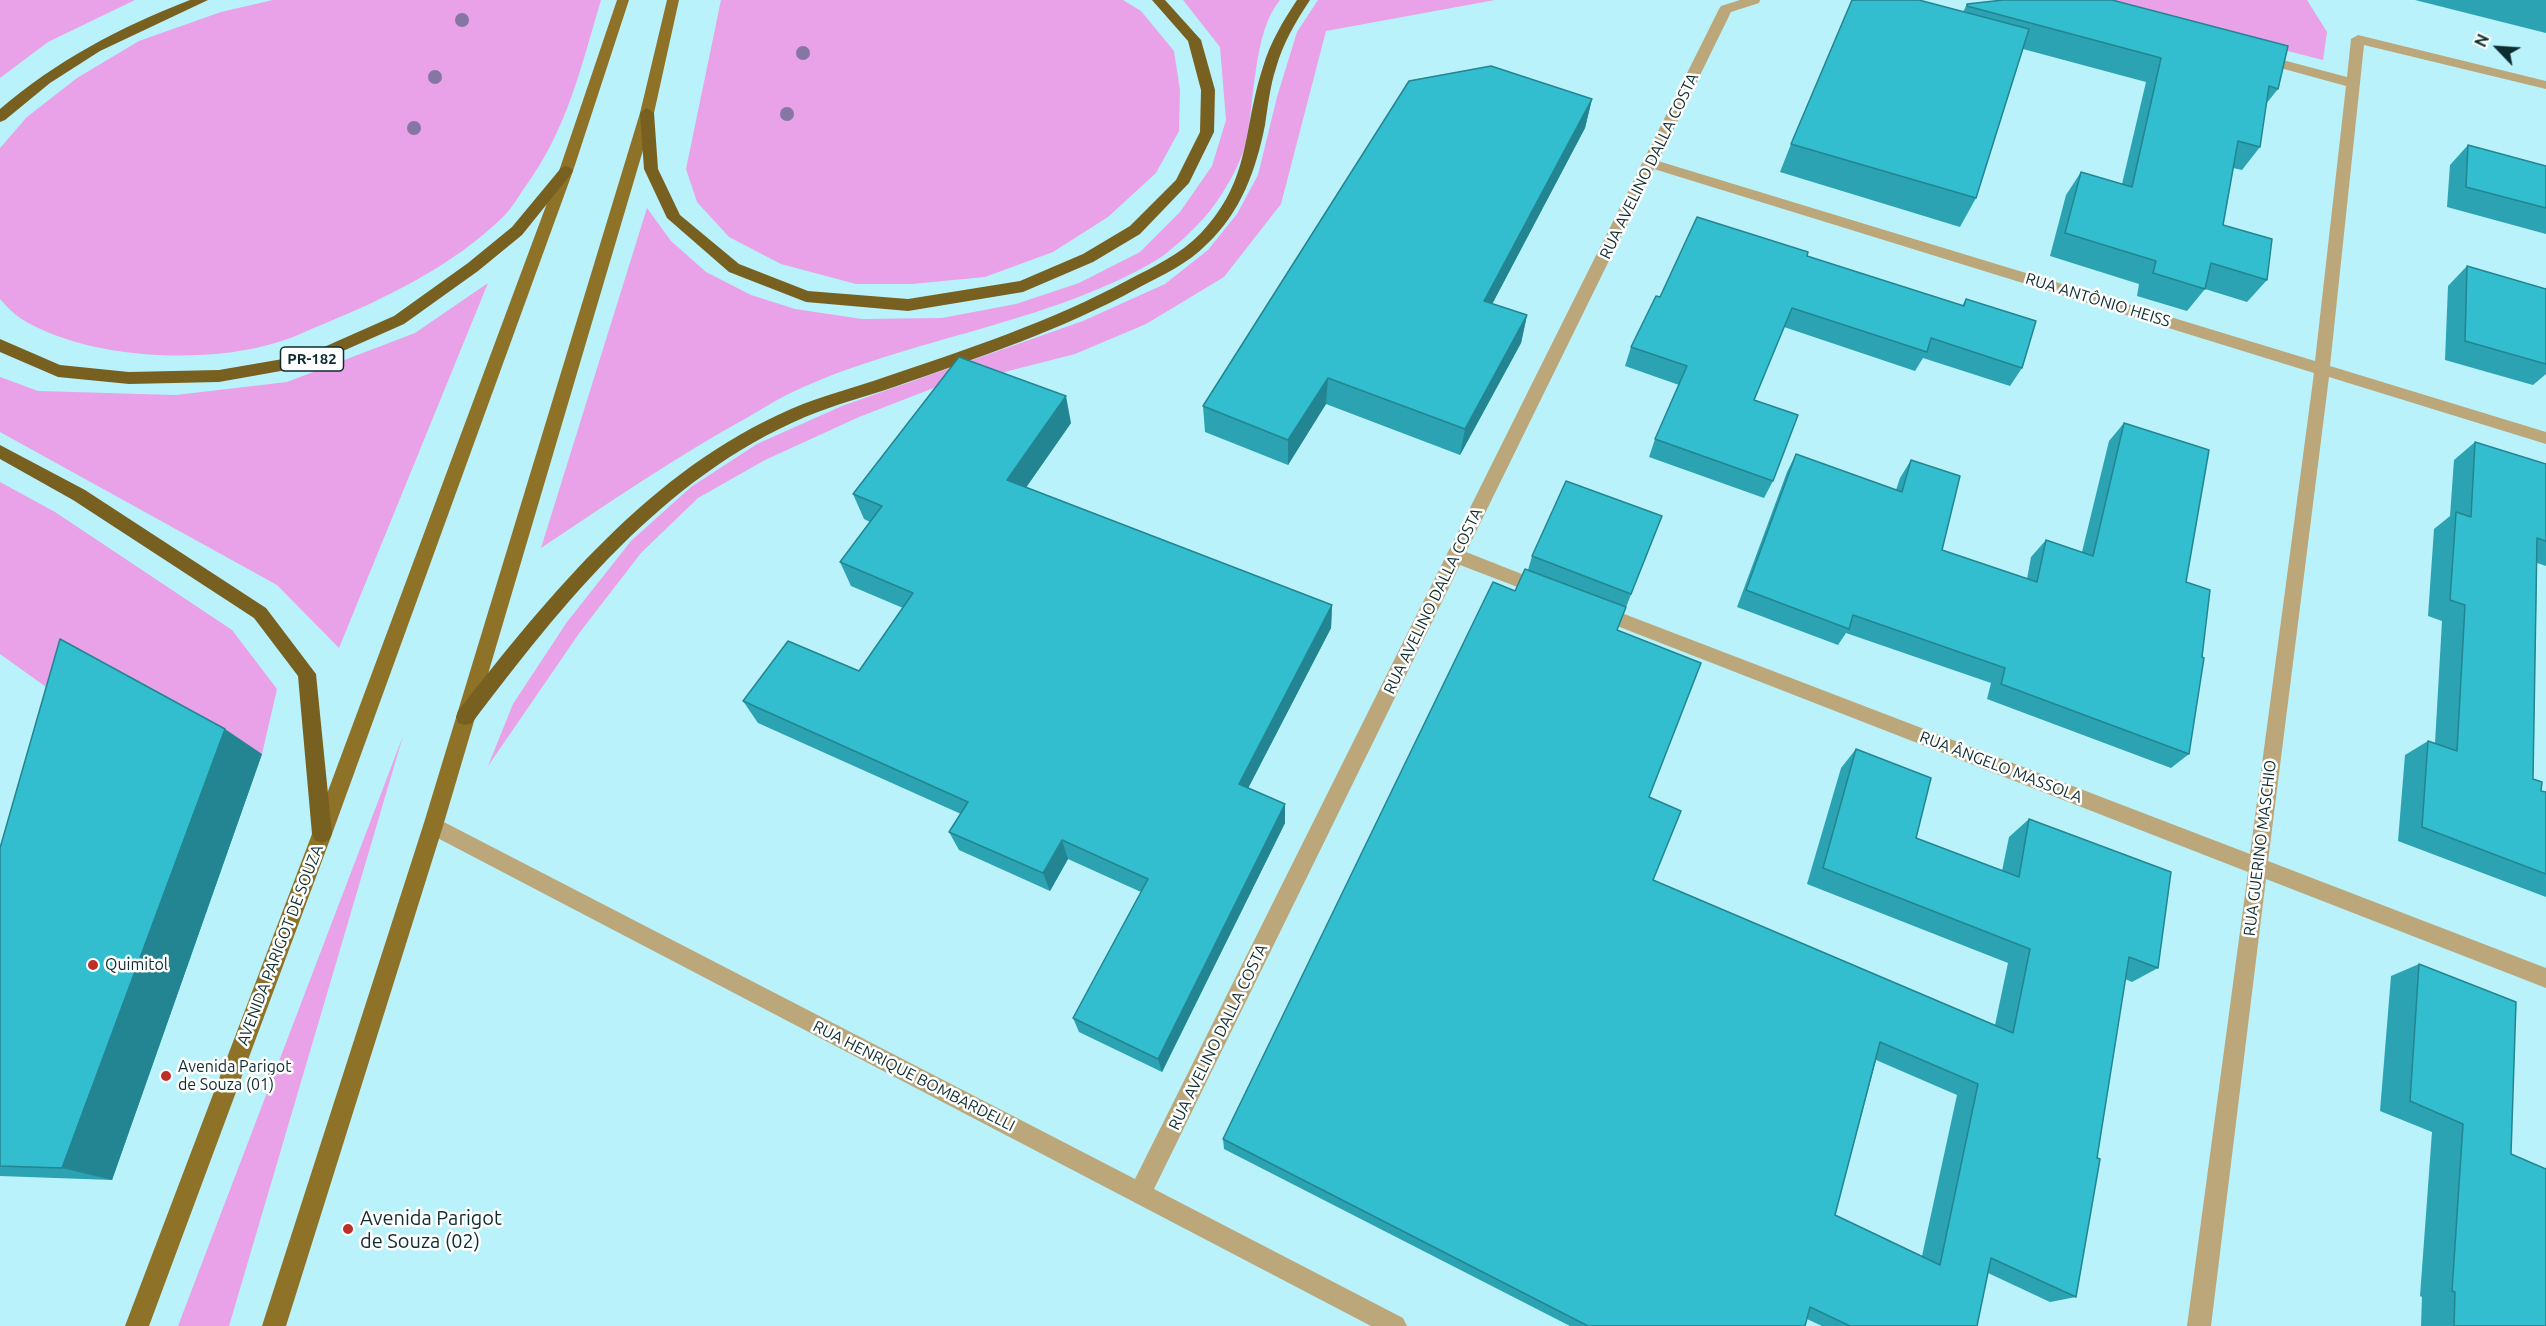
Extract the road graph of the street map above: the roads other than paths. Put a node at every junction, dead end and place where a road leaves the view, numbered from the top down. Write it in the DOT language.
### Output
graph roads {
  1 [pos="202,0"];
  2 [pos="1158,0"];
  3 [pos="1304,0"];
  4 [pos="1754,0"];
  5 [pos="621,5"];
  6 [pos="671,6"];
  7 [pos="2242,54"];
  8 [pos="2354,83"];
  9 [pos="2546,85"];
  10 [pos="647,112"];
  11 [pos="0,117"];
  12 [pos="1650,163"];
  13 [pos="566,171"];
  14 [pos="0,345"];
  15 [pos="2322,369"];
  16 [pos="2546,438"];
  17 [pos="0,451"];
  18 [pos="1456,556"];
  19 [pos="1556,595"];
  20 [pos="1578,604"];
  21 [pos="465,717"];
  22 [pos="433,826"];
  23 [pos="322,834"];
  24 [pos="2258,866"];
  25 [pos="2546,978"];
  26 [pos="1140,1193"];
  27 [pos="137,1326"];
  28 [pos="274,1326"];
  29 [pos="1395,1326"];
  30 [pos="2199,1326"];
  1 -- 11 [label="highway"];
  2 -- 10 [label="highway"];
  3 -- 21 [label="highway"];
  4 -- 12 [label="street, RUA AVELINO DALLA COSTA"];
  5 -- 13 [label="main road, PR-182"];
  6 -- 10 [label="main road"];
  7 -- 8 [label="street"];
  8 -- 9 [label="street, RUA GUERINO MASCHIO"];
  8 -- 15 [label="street, RUA GUERINO MASCHIO"];
  10 -- 21 [label="main road"];
  12 -- 15 [label="street, RUA ANTÔNIO HEISS"];
  12 -- 18 [label="street, RUA AVELINO DALLA COSTA"];
  13 -- 14 [label="highway, PR-182"];
  13 -- 23 [label="main road, AVENIDA PARIGOT DE SOUZA"];
  15 -- 16 [label="street, RUA ANTÔNIO HEISS"];
  15 -- 24 [label="street, RUA GUERINO MASCHIO"];
  17 -- 23 [label="highway"];
  18 -- 19 [label="street"];
  18 -- 26 [label="street, RUA AVELINO DALLA COSTA"];
  20 -- 24 [label="street, RUA ÂNGELO MASSOLA"];
  21 -- 22 [label="main road"];
  22 -- 26 [label="street, RUA HENRIQUE BOMBARDELLI"];
  22 -- 28 [label="main road"];
  23 -- 27 [label="main road, AVENIDA PARIGOT DE SOUZA"];
  24 -- 25 [label="street, RUA ÂNGELO MASSOLA"];
  24 -- 30 [label="street, RUA GUERINO MASCHIO"];
  26 -- 29 [label="street, RUA HENRIQUE BOMBARDELLI"];
}
